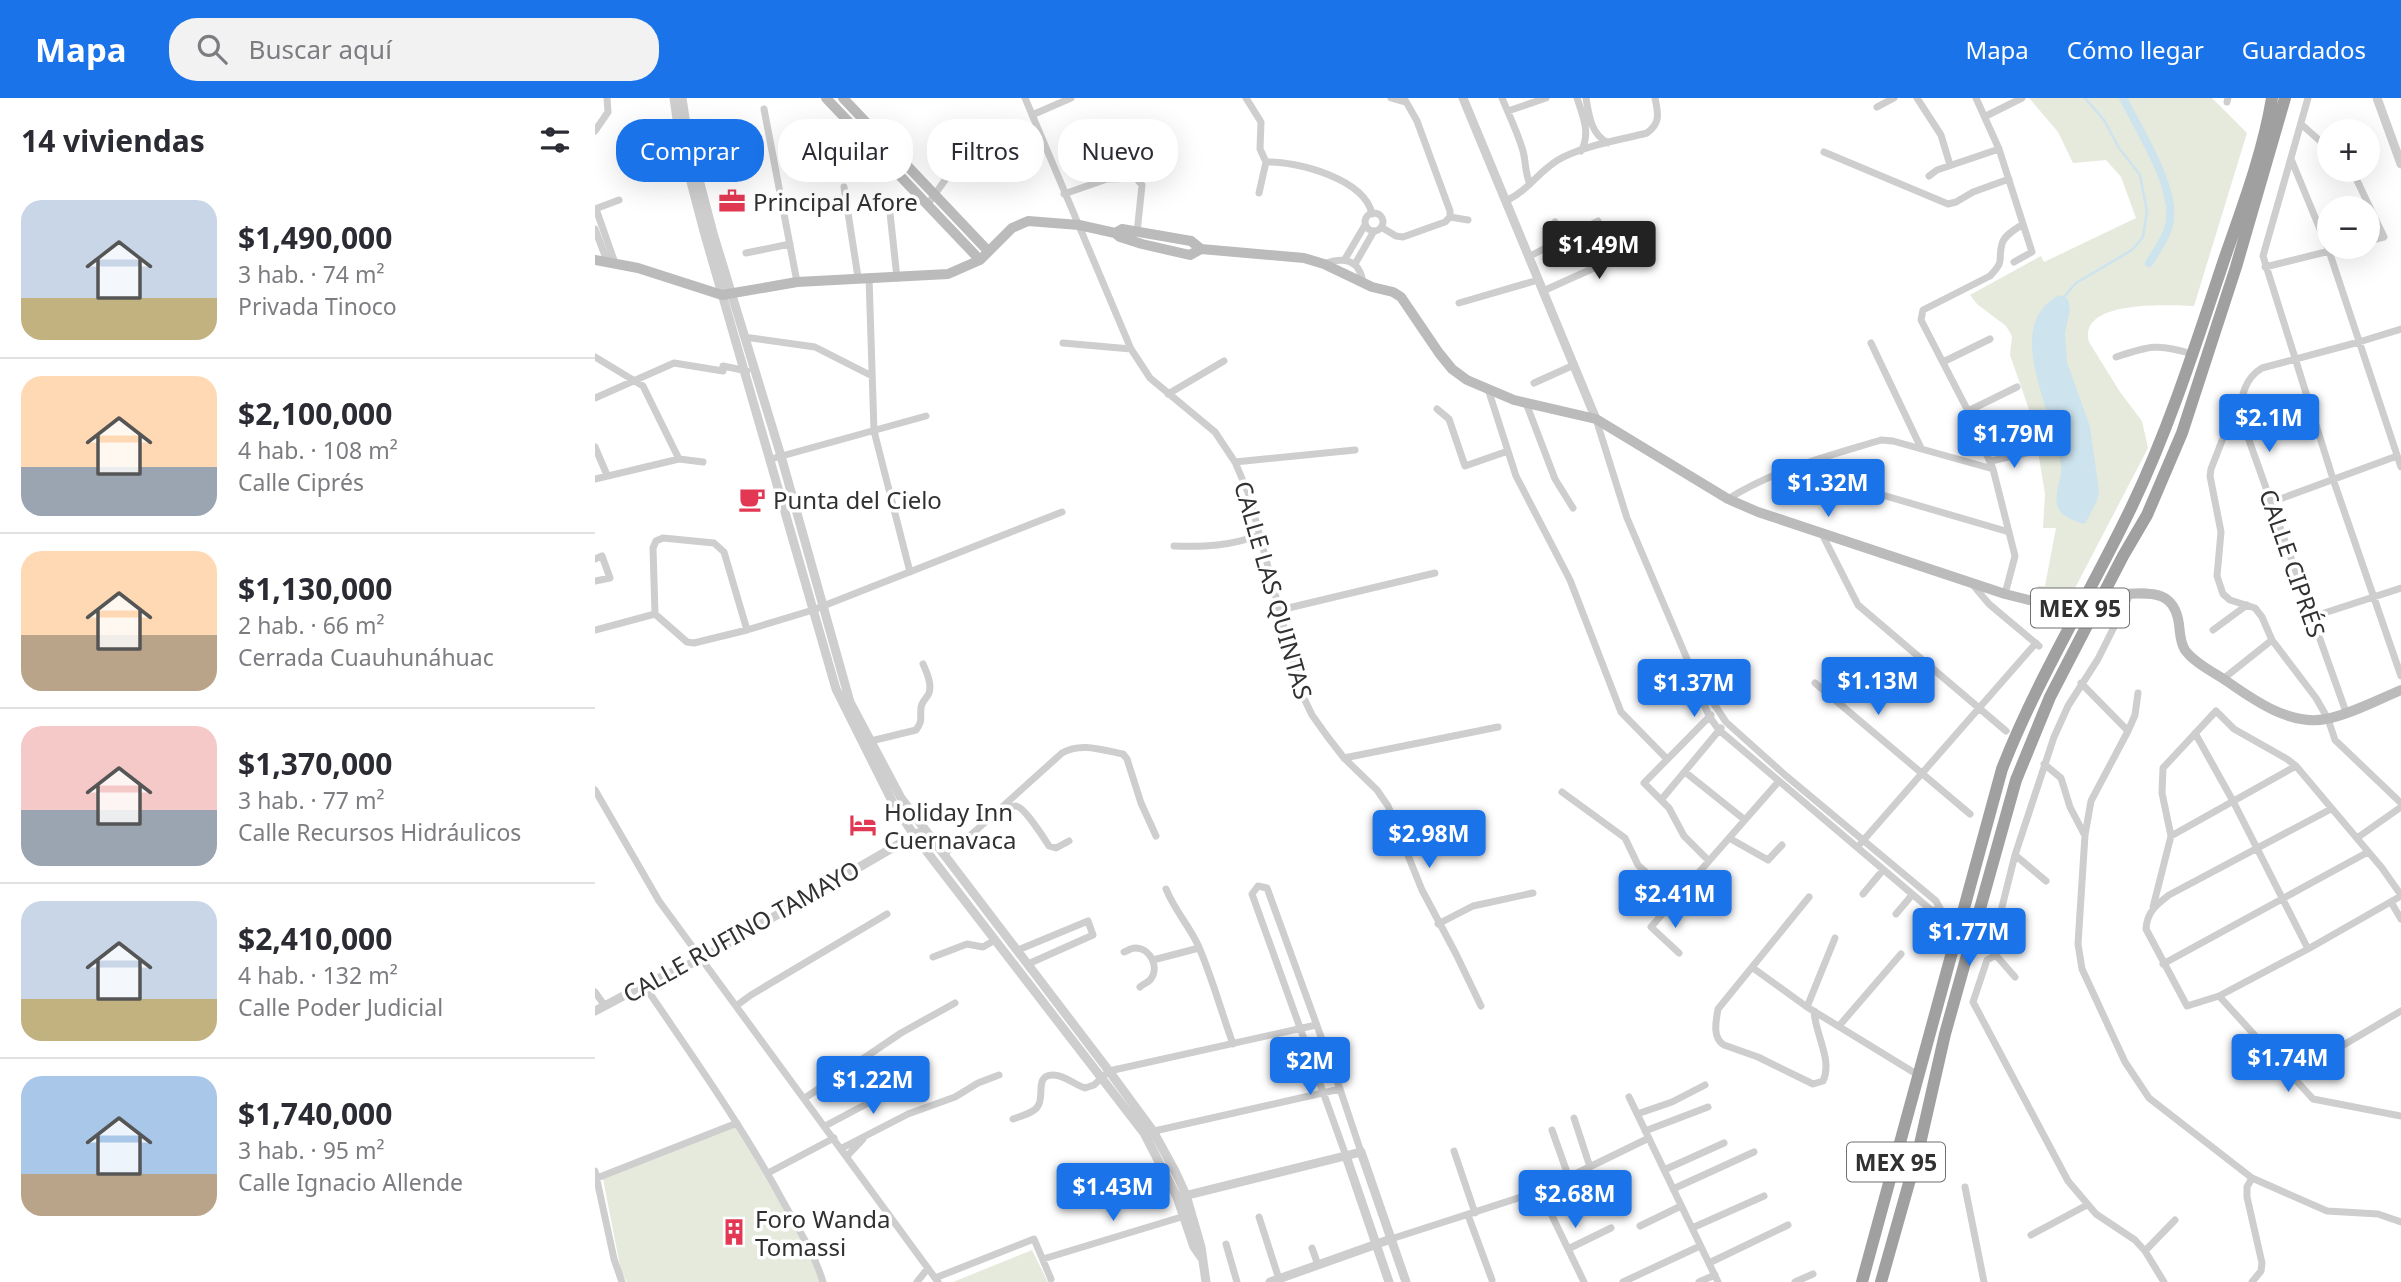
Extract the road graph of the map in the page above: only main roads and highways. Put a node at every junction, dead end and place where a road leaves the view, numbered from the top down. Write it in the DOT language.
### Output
graph roads {
  1 [pos="826,98"];
  2 [pos="843,98"];
  3 [pos="2272,98"];
  4 [pos="2285,98"];
  5 [pos="931,199"];
  6 [pos="984,256"];
  7 [pos="595,260"];
  8 [pos="2126,593"];
  9 [pos="2069,601"];
  10 [pos="2401,690"];
  11 [pos="1862,1282"];
  12 [pos="1881,1282"];
  1 -- 5 [label="main road"];
  2 -- 5 [label="main road"];
  3 -- 11 [label="highway, MEX 95"];
  4 -- 12 [label="highway, MEX 95"];
  5 -- 6 [label="main road"];
  6 -- 7 [label="main road"];
  6 -- 9 [label="main road"];
  8 -- 10 [label="main road"];
}
